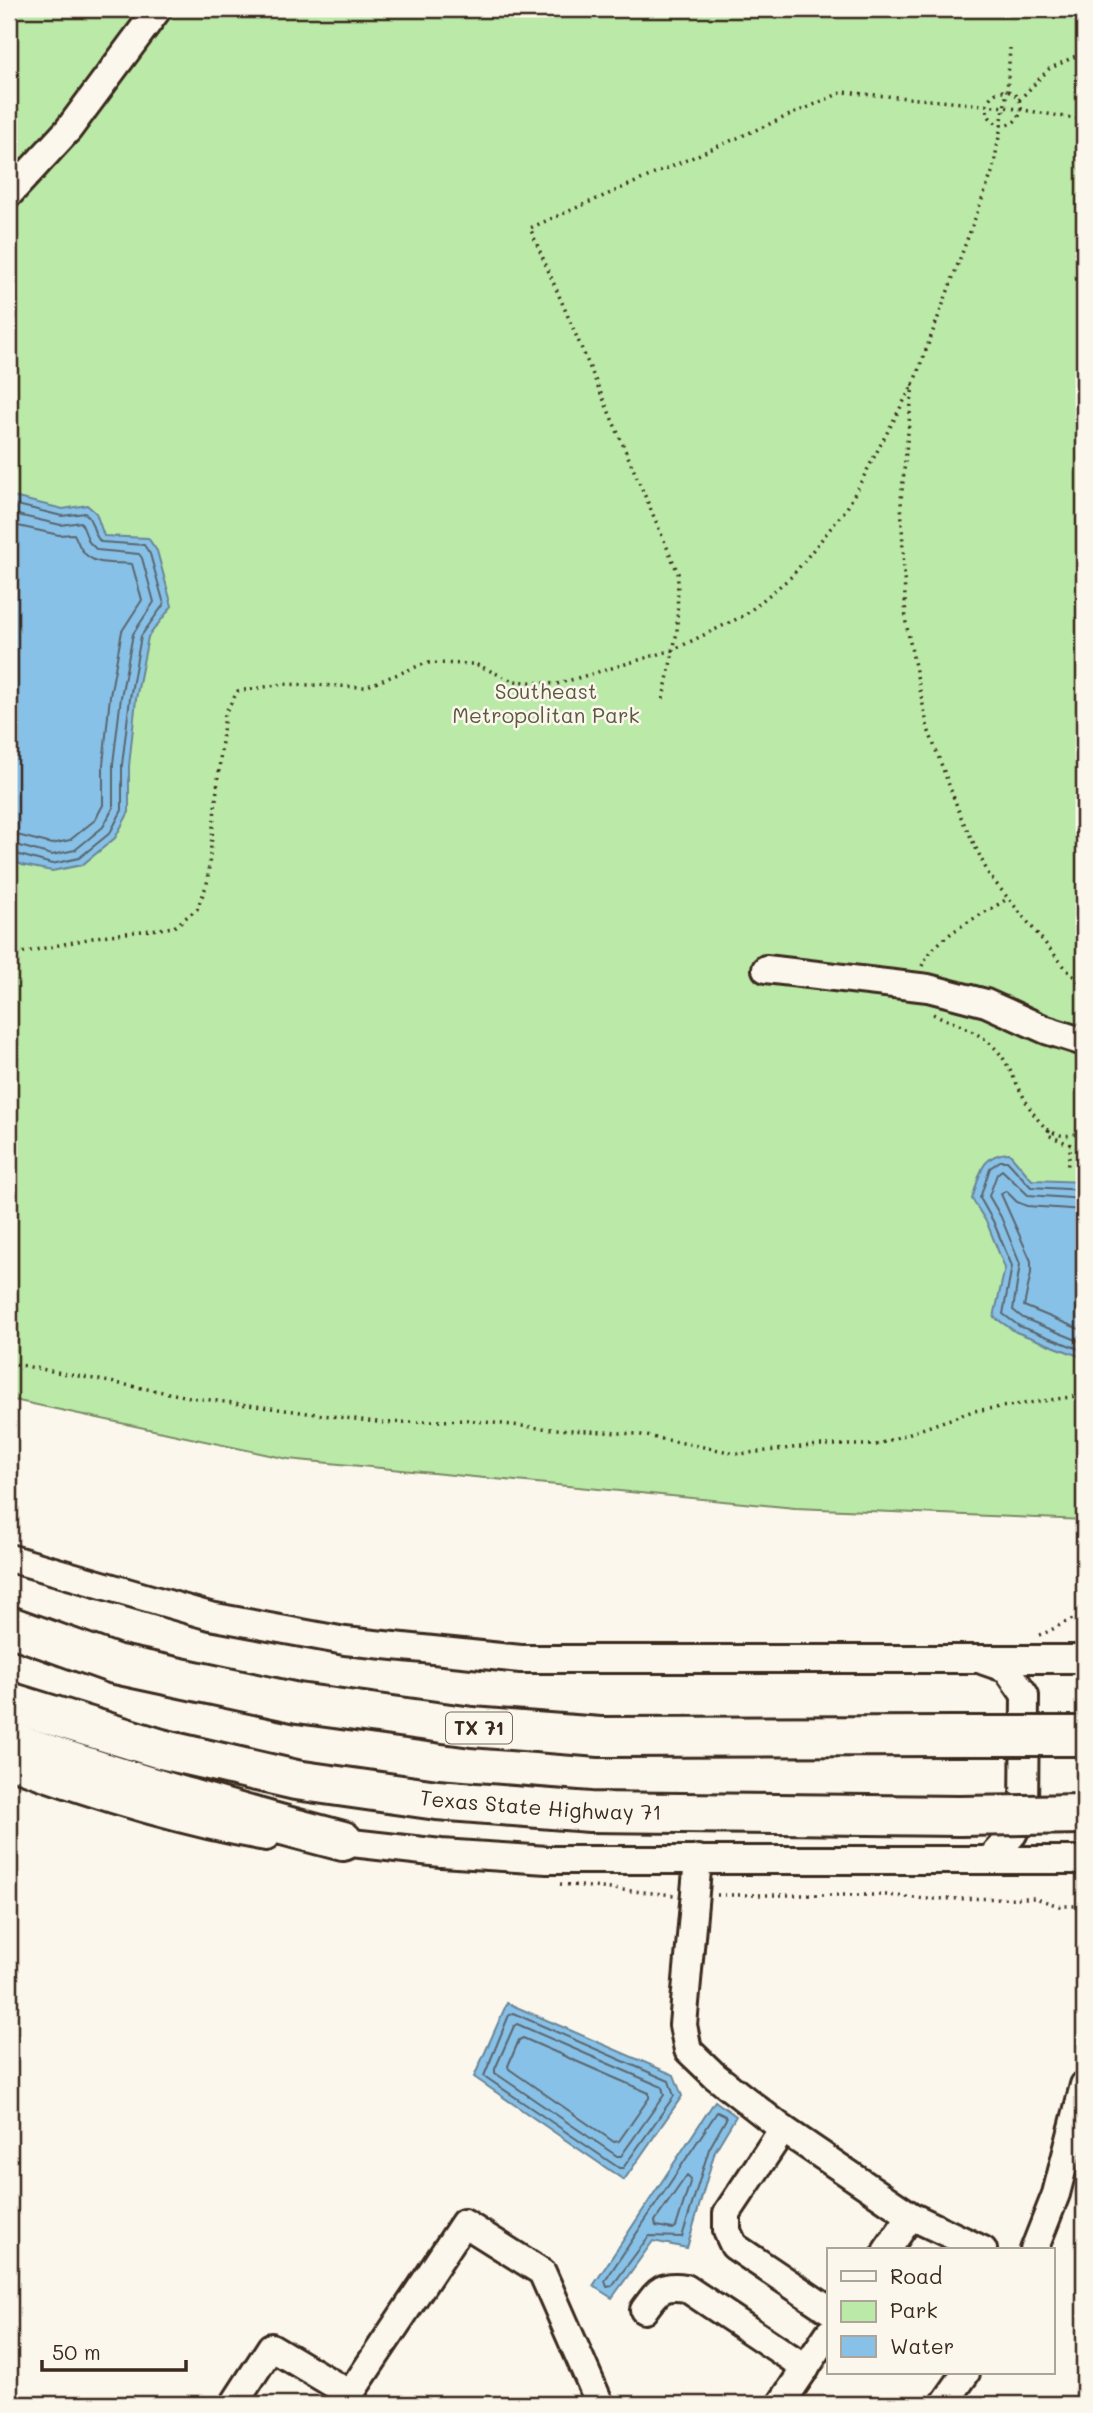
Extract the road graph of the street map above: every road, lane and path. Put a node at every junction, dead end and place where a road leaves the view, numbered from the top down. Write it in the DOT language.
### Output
graph roads {
  1 [pos="158,9"];
  2 [pos="1010,47"];
  3 [pos="1084,52"];
  4 [pos="1007,92"];
  5 [pos="1019,100"];
  6 [pos="988,106"];
  7 [pos="1005,107"];
  8 [pos="1021,110"];
  9 [pos="1084,120"];
  10 [pos="1001,125"];
  11 [pos="9,194"];
  12 [pos="914,382"];
  13 [pos="673,650"];
  14 [pos="663,699"];
  15 [pos="9,953"];
  16 [pos="766,968"];
  17 [pos="1084,986"];
  18 [pos="1084,1042"];
  19 [pos="1050,1129"];
  20 [pos="1067,1169"];
  21 [pos="9,1363"];
  22 [pos="1084,1395"];
  23 [pos="9,1558"];
  24 [pos="1084,1617"];
  25 [pos="9,1626"];
  26 [pos="1039,1635"];
  27 [pos="1084,1659"];
  28 [pos="981,1660"];
  29 [pos="9,1702"];
  30 [pos="1084,1736"];
  31 [pos="9,1741"];
  32 [pos="9,1764"];
  33 [pos="1084,1814"];
  34 [pos="343,1841"];
  35 [pos="698,1859"];
  36 [pos="990,1860"];
  37 [pos="1084,1860"];
  38 [pos="1064,1906"];
  39 [pos="1084,1906"];
  40 [pos="1084,2085"];
  41 [pos="783,2129"];
  42 [pos="911,2216"];
  43 [pos="888,2248"];
  44 [pos="979,2248"];
  45 [pos="1035,2248"];
  46 [pos="827,2309"];
  47 [pos="644,2310"];
  48 [pos="827,2336"];
  49 [pos="806,2368"];
  50 [pos="965,2374"];
  51 [pos="353,2399"];
  52 [pos="234,2404"];
  53 [pos="600,2404"];
  54 [pos="781,2404"];
  55 [pos="944,2404"];
  1 -- 11 [label="street"];
  2 -- 4 [label="path"];
  3 -- 5 [label="path"];
  4 -- 5 [label="path"];
  4 -- 6 [label="path"];
  4 -- 7 [label="path"];
  5 -- 8 [label="path"];
  6 -- 7 [label="path"];
  6 -- 10 [label="path"];
  6 -- 13 [label="path"];
  7 -- 8 [label="path"];
  7 -- 10 [label="path"];
  8 -- 9 [label="path"];
  8 -- 10 [label="path"];
  10 -- 12 [label="path"];
  12 -- 13 [label="path"];
  12 -- 17 [label="path"];
  13 -- 14 [label="path"];
  13 -- 15 [label="path"];
  16 -- 18 [label="street"];
  19 -- 20 [label="path"];
  21 -- 22 [label="path"];
  23 -- 28 [label="street"];
  24 -- 26 [label="path"];
  25 -- 30 [label="highway, TX 71, bridge"];
  27 -- 28 [label="street"];
  28 -- 36 [label="street"];
  29 -- 33 [label="highway, Texas State Highway 71, bridge"];
  31 -- 34 [label="highway"];
  32 -- 34 [label="street"];
  34 -- 35 [label="street"];
  35 -- 36 [label="street"];
  35 -- 41 [label="street"];
  36 -- 37 [label="street"];
  38 -- 39 [label="path"];
  40 -- 45 [label="street"];
  41 -- 42 [label="street"];
  41 -- 46 [label="street"];
  42 -- 43 [label="street"];
  42 -- 44 [label="street"];
  47 -- 49 [label="street"];
  48 -- 49 [label="street"];
  49 -- 54 [label="street"];
  50 -- 55 [label="street"];
  51 -- 52 [label="street"];
  51 -- 53 [label="street"];
}
